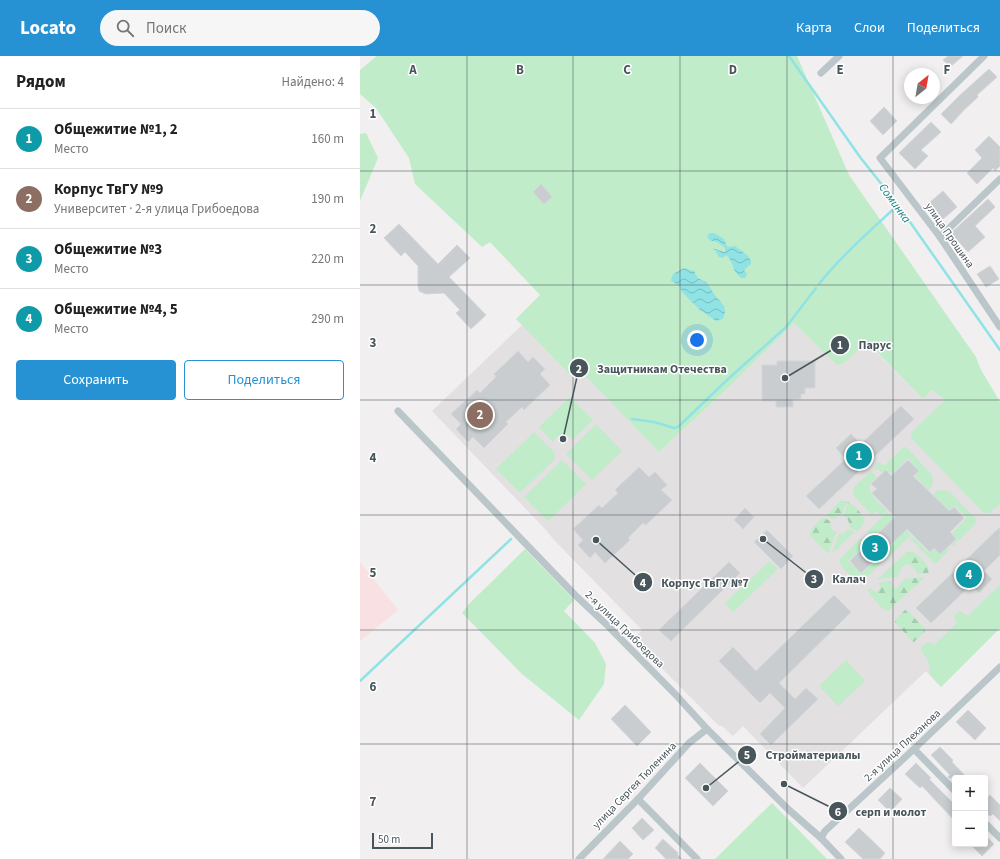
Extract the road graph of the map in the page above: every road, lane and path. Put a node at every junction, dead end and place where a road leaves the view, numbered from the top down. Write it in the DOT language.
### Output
graph roads {
  1 [pos="839,56"];
  2 [pos="984,56"];
  3 [pos="821,73"];
  4 [pos="1000,179"];
  5 [pos="940,237"];
  6 [pos="1000,327"];
  7 [pos="398,410"];
  8 [pos="1000,667"];
  9 [pos="708,729"];
  10 [pos="914,749"];
  11 [pos="952,788"];
  12 [pos="638,798"];
  13 [pos="988,825"];
  14 [pos="820,838"];
  15 [pos="1000,838"];
  16 [pos="579,859"];
  17 [pos="696,859"];
  18 [pos="841,859"];
  1 -- 3 [label="street"];
  2 -- 5 [label="street, улица Прошина"];
  4 -- 5 [label="street"];
  5 -- 6 [label="street, улица Прошина"];
  7 -- 9 [label="street, 2-я улица Грибоедова"];
  8 -- 10 [label="street, 2-я улица Плеханова"];
  9 -- 12 [label="street, улица Сергея Тюленина"];
  9 -- 14 [label="street, 2-я улица Грибоедова"];
  10 -- 11 [label="street"];
  10 -- 14 [label="street, 2-я улица Плеханова"];
  12 -- 16 [label="street, улица Сергея Тюленина"];
  12 -- 17 [label="street"];
  13 -- 15 [label="street"];
  14 -- 18 [label="street, 2-я улица Грибоедова"];
}
